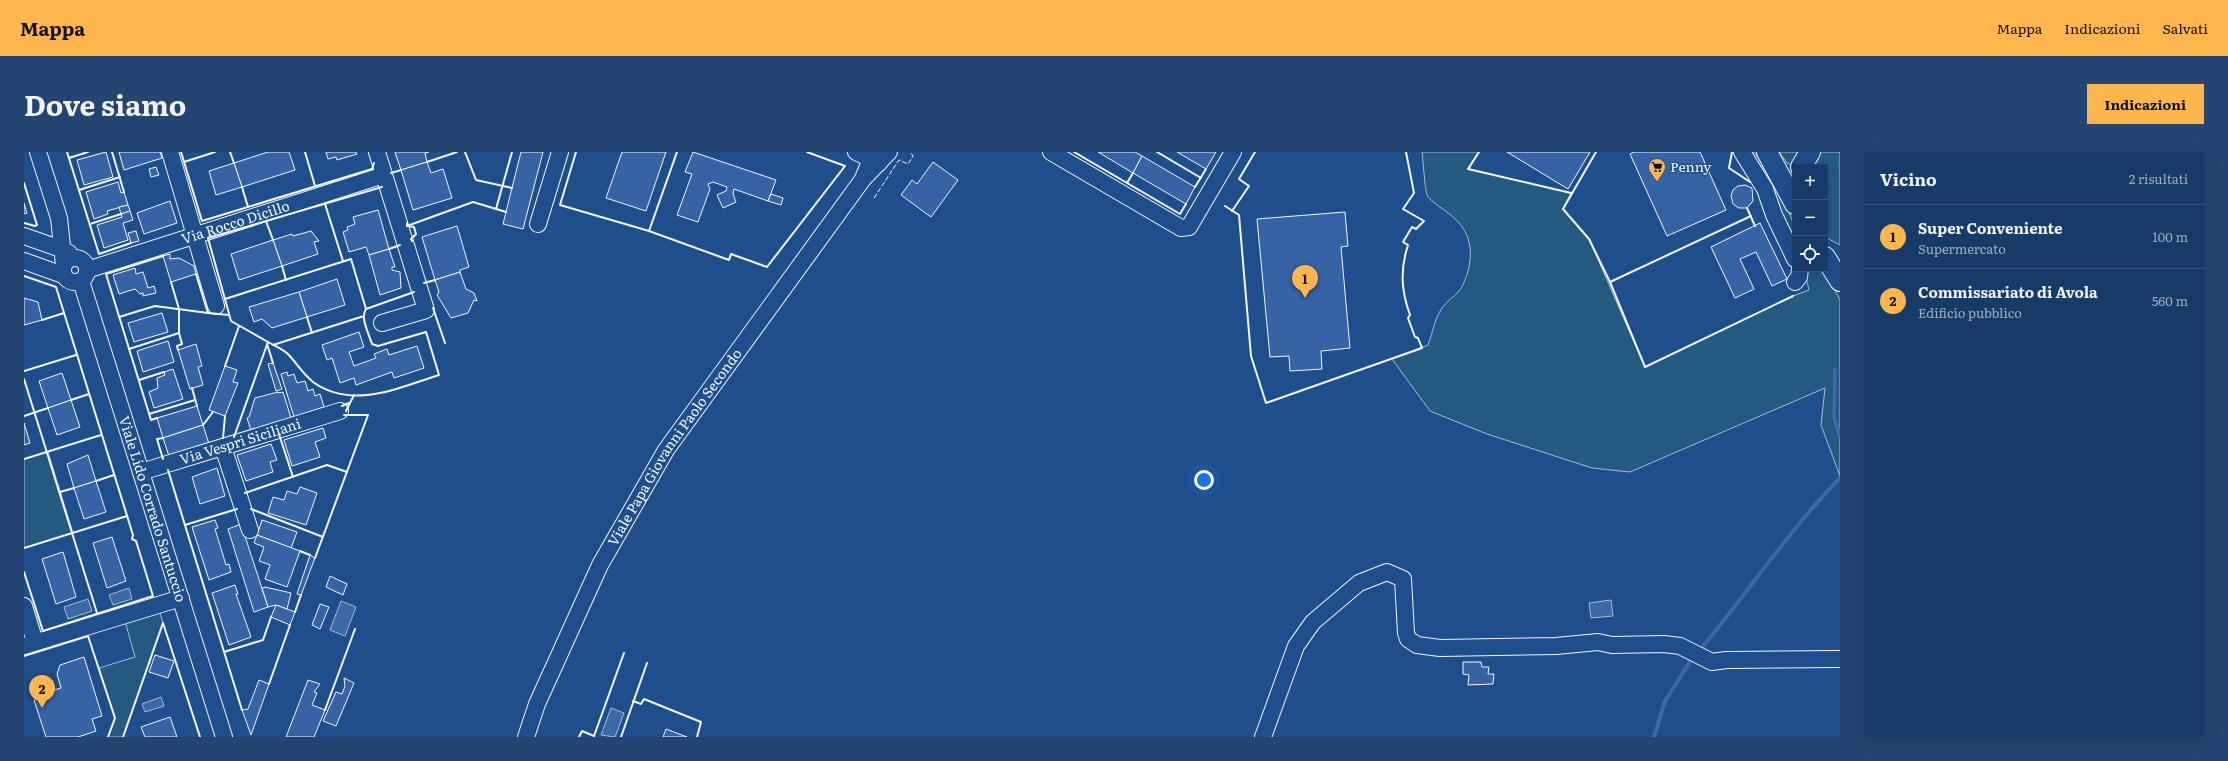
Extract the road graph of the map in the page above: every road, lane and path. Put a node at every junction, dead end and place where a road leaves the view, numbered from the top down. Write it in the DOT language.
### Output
graph roads {
  1 [pos="38,152"];
  2 [pos="170,152"];
  3 [pos="376,152"];
  4 [pos="560,152"];
  5 [pos="1051,152"];
  6 [pos="1233,152"];
  7 [pos="1742,152"];
  8 [pos="1767,152"];
  9 [pos="1810,152"];
  10 [pos="874,155"];
  11 [pos="1803,164"];
  12 [pos="384,175"];
  13 [pos="1793,200"];
  14 [pos="538,224"];
  15 [pos="61,230"];
  16 [pos="195,234"];
  17 [pos="28,238"];
  18 [pos="61,248"];
  19 [pos="1828,248"];
  20 [pos="1792,253"];
  21 [pos="1840,254"];
  22 [pos="24,261"];
  23 [pos="1828,262"];
  24 [pos="68,266"];
  25 [pos="84,276"];
  26 [pos="1840,281"];
  27 [pos="216,306"];
  28 [pos="382,323"];
  29 [pos="340,411"];
  30 [pos="223,446"];
  31 [pos="141,472"];
  32 [pos="250,530"];
  33 [pos="181,598"];
  34 [pos="24,606"];
  35 [pos="30,644"];
  36 [pos="1840,659"];
  37 [pos="224,737"];
  38 [pos="526,737"];
  39 [pos="1263,737"];
  1 -- 15 [label="street"];
  2 -- 16 [label="street"];
  3 -- 12 [label="street"];
  4 -- 14 [label="street"];
  5 -- 6 [label="street"];
  7 -- 20 [label="street"];
  8 -- 13 [label="main road"];
  9 -- 11 [label="main road"];
  10 -- 38 [label="street, Viale Papa Giovanni Paolo Secondo"];
  12 -- 16 [label="street, Via Rocco Dicillo"];
  12 -- 28 [label="street"];
  15 -- 17 [label="street"];
  15 -- 18 [label="street"];
  16 -- 25 [label="street, Via Rocco Dicillo"];
  16 -- 27 [label="street"];
  17 -- 18 [label="street"];
  18 -- 24 [label="street"];
  19 -- 21 [label="main road"];
  22 -- 24 [label="street"];
  23 -- 26 [label="main road"];
  24 -- 25 [label="street"];
  24 -- 25 [label="street"];
  25 -- 31 [label="street, Viale Lido Corrado Santuccio"];
  29 -- 30 [label="street, Via Vespri Siciliani"];
  30 -- 31 [label="street, Via Vespri Siciliani"];
  30 -- 32 [label="street"];
  31 -- 33 [label="street, Viale Lido Corrado Santuccio"];
  33 -- 35 [label="street"];
  33 -- 37 [label="street, Viale Lido Corrado Santuccio"];
  34 -- 35 [label="street"];
  36 -- 39 [label="street"];
}
